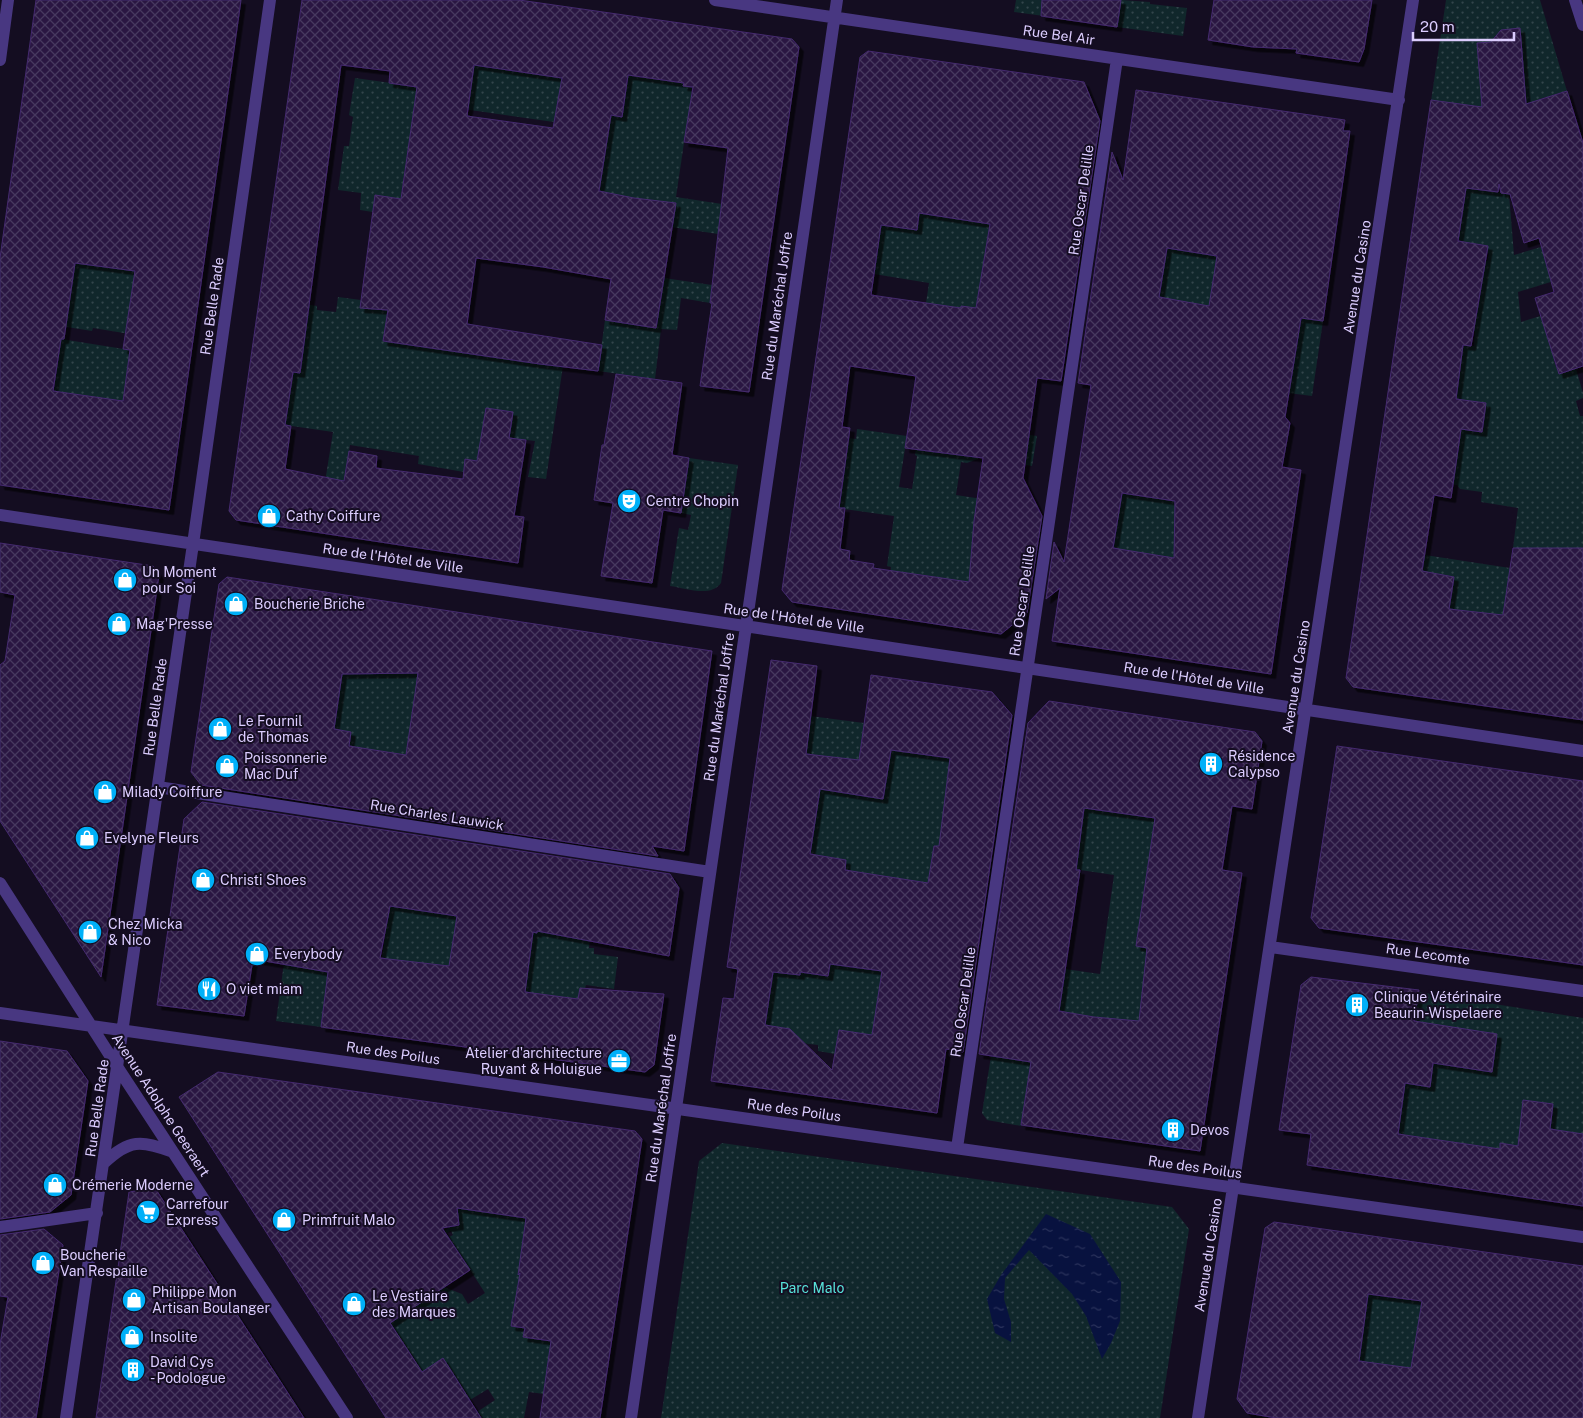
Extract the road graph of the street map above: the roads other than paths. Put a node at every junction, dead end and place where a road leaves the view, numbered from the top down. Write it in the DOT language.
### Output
graph roads {
  1 [pos="8,0"];
  2 [pos="270,0"];
  3 [pos="715,0"];
  4 [pos="837,0"];
  5 [pos="1414,0"];
  6 [pos="1575,0"];
  7 [pos="835,17"];
  8 [pos="1583,25"];
  9 [pos="1117,59"];
  10 [pos="0,60"];
  11 [pos="1399,100"];
  12 [pos="0,515"];
  13 [pos="193,544"];
  14 [pos="746,626"];
  15 [pos="1027,668"];
  16 [pos="1306,710"];
  17 [pos="1583,751"];
  18 [pos="158,787"];
  19 [pos="710,872"];
  20 [pos="0,883"];
  21 [pos="1270,947"];
  22 [pos="1583,991"];
  23 [pos="0,1013"];
  24 [pos="92,1026"];
  25 [pos="123,1030"];
  26 [pos="118,1068"];
  27 [pos="676,1108"];
  28 [pos="957,1148"];
  29 [pos="173,1152"];
  30 [pos="104,1163"];
  31 [pos="1233,1187"];
  32 [pos="97,1213"];
  33 [pos="0,1227"];
  34 [pos="1583,1236"];
  35 [pos="66,1418"];
  36 [pos="347,1418"];
  37 [pos="631,1418"];
  38 [pos="1198,1418"];
  1 -- 10 [label="street"];
  2 -- 13 [label="street, Rue Belle Rade"];
  3 -- 7 [label="street, Rue Bel Air"];
  4 -- 7 [label="street, Rue du Maréchal Joffre"];
  5 -- 11 [label="street, Avenue du Casino"];
  6 -- 8 [label="street"];
  7 -- 9 [label="street, Rue Bel Air"];
  7 -- 14 [label="street, Rue du Maréchal Joffre"];
  9 -- 11 [label="street, Rue Bel Air"];
  9 -- 15 [label="street, Rue Oscar Delille"];
  11 -- 16 [label="street, Avenue du Casino"];
  12 -- 13 [label="street, Rue de l'Hôtel de Ville"];
  13 -- 14 [label="street, Rue de l'Hôtel de Ville"];
  13 -- 18 [label="street, Rue Belle Rade"];
  14 -- 15 [label="street, Rue de l'Hôtel de Ville"];
  14 -- 19 [label="street, Rue du Maréchal Joffre"];
  15 -- 16 [label="street, Rue de l'Hôtel de Ville"];
  15 -- 28 [label="street, Rue Oscar Delille"];
  16 -- 17 [label="street, Rue de l'Hôtel de Ville"];
  16 -- 21 [label="street, Avenue du Casino"];
  18 -- 19 [label="street, Rue Charles Lauwick"];
  18 -- 25 [label="street, Rue Belle Rade"];
  19 -- 27 [label="street, Rue du Maréchal Joffre"];
  20 -- 24 [label="street, Avenue Adolphe Geeraert"];
  21 -- 22 [label="street, Rue Lecomte"];
  21 -- 31 [label="street, Avenue du Casino"];
  23 -- 24 [label="street, Rue des Poilus"];
  24 -- 25 [label="street, Rue des Poilus"];
  24 -- 26 [label="street, Avenue Adolphe Geeraert"];
  25 -- 26 [label="street, Rue Belle Rade"];
  25 -- 27 [label="street, Rue des Poilus"];
  26 -- 29 [label="street, Avenue Adolphe Geeraert"];
  26 -- 30 [label="street, Rue Belle Rade"];
  27 -- 28 [label="street, Rue des Poilus"];
  27 -- 37 [label="street, Rue du Maréchal Joffre"];
  28 -- 31 [label="street, Rue des Poilus"];
  29 -- 30 [label="street"];
  29 -- 36 [label="street, Avenue Adolphe Geeraert"];
  30 -- 32 [label="street, Rue Belle Rade"];
  31 -- 34 [label="street, Rue des Poilus"];
  31 -- 38 [label="street, Avenue du Casino"];
  32 -- 33 [label="street"];
  32 -- 35 [label="street, Rue Belle Rade"];
}
